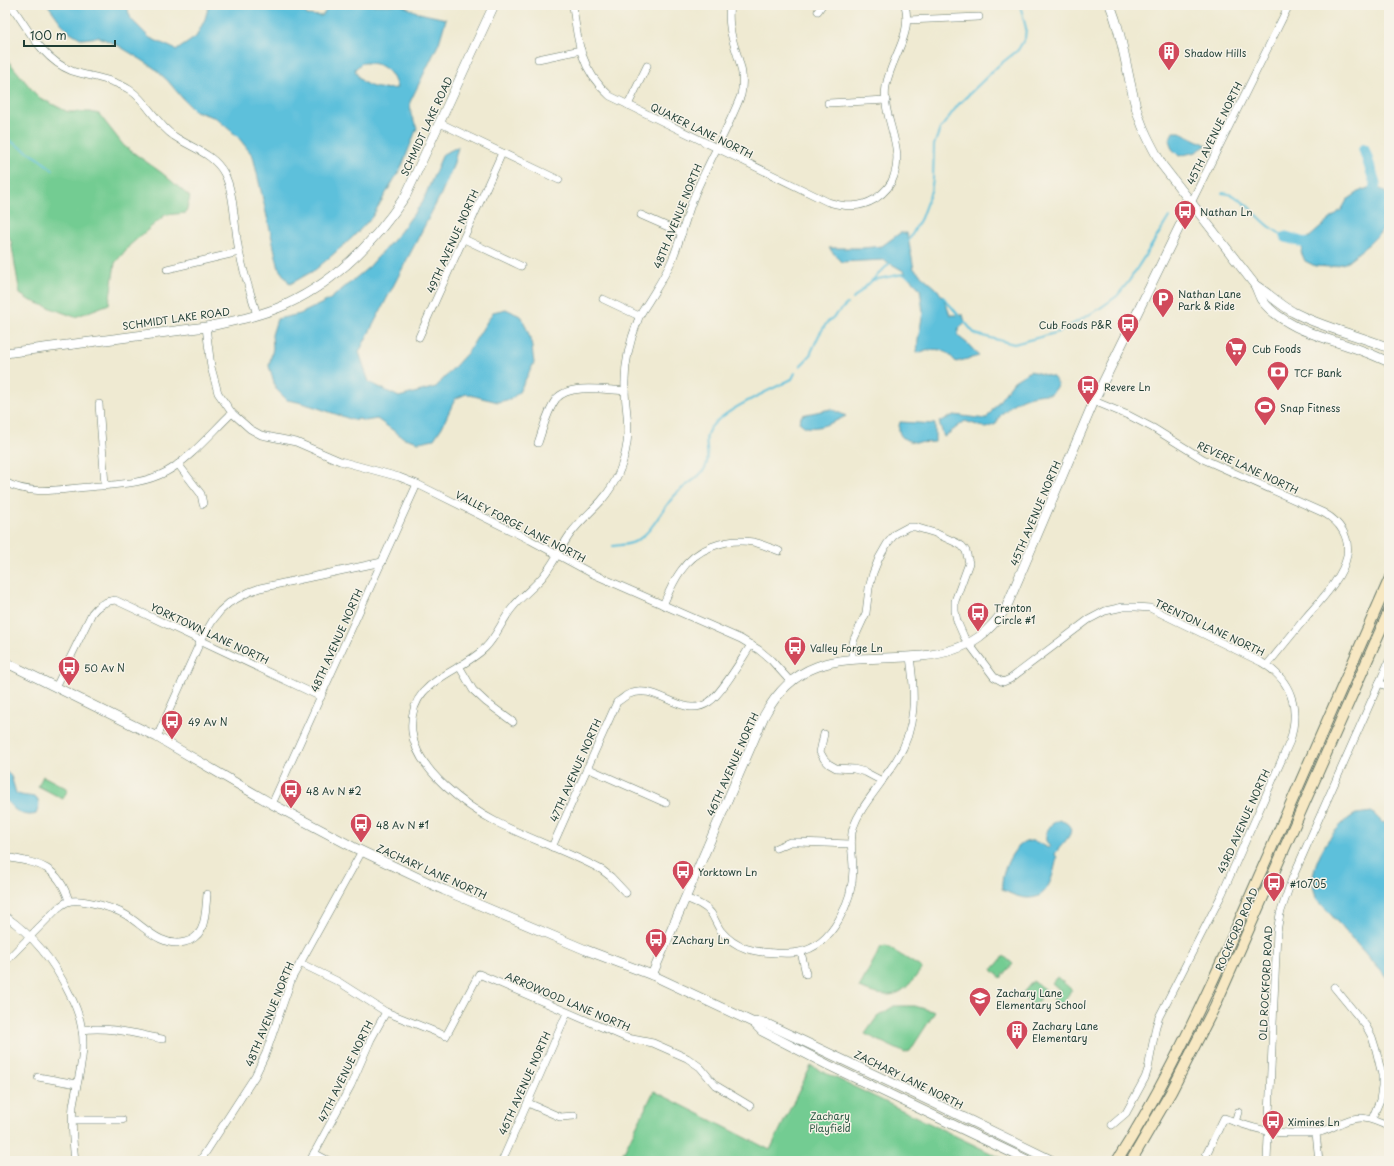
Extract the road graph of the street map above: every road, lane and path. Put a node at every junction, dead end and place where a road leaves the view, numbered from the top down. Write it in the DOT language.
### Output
graph roads {
  1 [pos="11,5"];
  2 [pos="494,5"];
  3 [pos="573,5"];
  4 [pos="730,5"];
  5 [pos="905,5"];
  6 [pos="1110,5"];
  7 [pos="1289,5"];
  8 [pos="979,17"];
  9 [pos="907,20"];
  10 [pos="581,50"];
  11 [pos="538,59"];
  12 [pos="647,66"];
  13 [pos="886,100"];
  14 [pos="828,104"];
  15 [pos="628,105"];
  16 [pos="440,123"];
  17 [pos="717,148"];
  18 [pos="502,153"];
  19 [pos="559,180"];
  20 [pos="1191,204"];
  21 [pos="641,214"];
  22 [pos="682,233"];
  23 [pos="464,239"];
  24 [pos="239,252"];
  25 [pos="521,266"];
  26 [pos="167,269"];
  27 [pos="1255,285"];
  28 [pos="603,299"];
  29 [pos="257,315"];
  30 [pos="639,316"];
  31 [pos="206,327"];
  32 [pos="419,337"];
  33 [pos="1389,348"];
  34 [pos="1359,350"];
  35 [pos="5,354"];
  36 [pos="1389,362"];
  37 [pos="1389,368"];
  38 [pos="625,391"];
  39 [pos="1094,401"];
  40 [pos="99,404"];
  41 [pos="232,413"];
  42 [pos="538,443"];
  43 [pos="178,464"];
  44 [pos="5,482"];
  45 [pos="417,484"];
  46 [pos="105,485"];
  47 [pos="203,504"];
  48 [pos="780,551"];
  49 [pos="557,555"];
  50 [pos="382,562"];
  51 [pos="1389,580"];
  52 [pos="663,605"];
  53 [pos="1389,611"];
  54 [pos="201,640"];
  55 [pos="969,643"];
  56 [pos="751,645"];
  57 [pos="910,657"];
  58 [pos="852,660"];
  59 [pos="1389,661"];
  60 [pos="5,662"];
  61 [pos="459,666"];
  62 [pos="1267,666"];
  63 [pos="790,681"];
  64 [pos="1379,683"];
  65 [pos="56,687"];
  66 [pos="1389,687"];
  67 [pos="321,697"];
  68 [pos="513,722"];
  69 [pos="824,734"];
  70 [pos="156,737"];
  71 [pos="587,768"];
  72 [pos="882,781"];
  73 [pos="666,803"];
  74 [pos="272,804"];
  75 [pos="850,844"];
  76 [pos="552,847"];
  77 [pos="776,848"];
  78 [pos="362,851"];
  79 [pos="5,857"];
  80 [pos="626,893"];
  81 [pos="207,894"];
  82 [pos="686,898"];
  83 [pos="69,901"];
  84 [pos="5,916"];
  85 [pos="30,936"];
  86 [pos="801,952"];
  87 [pos="5,962"];
  88 [pos="300,963"];
  89 [pos="806,974"];
  90 [pos="652,975"];
  91 [pos="1334,987"];
  92 [pos="386,1012"];
  93 [pos="567,1013"];
  94 [pos="754,1023"];
  95 [pos="82,1030"];
  96 [pos="162,1039"];
  97 [pos="38,1077"];
  98 [pos="77,1084"];
  99 [pos="528,1102"];
  100 [pos="750,1106"];
  101 [pos="1238,1112"];
  102 [pos="574,1116"];
  103 [pos="1372,1119"];
  104 [pos="73,1120"];
  105 [pos="122,1120"];
  106 [pos="1235,1122"];
  107 [pos="1112,1124"];
  108 [pos="1138,1126"];
  109 [pos="1389,1127"];
  110 [pos="1268,1131"];
  111 [pos="1316,1133"];
  112 [pos="314,1153"];
  113 [pos="5,1158"];
  114 [pos="12,1161"];
  115 [pos="75,1161"];
  116 [pos="200,1161"];
  117 [pos="310,1161"];
  118 [pos="329,1161"];
  119 [pos="502,1161"];
  120 [pos="1029,1161"];
  121 [pos="1053,1161"];
  122 [pos="1111,1161"];
  123 [pos="1117,1161"];
  124 [pos="1131,1161"];
  125 [pos="1206,1161"];
  126 [pos="1267,1161"];
  127 [pos="1319,1161"];
  1 -- 24 [label="street"];
  2 -- 16 [label="street, SCHMIDT LAKE ROAD"];
  3 -- 10 [label="street"];
  4 -- 17 [label="street, 48TH AVENUE NORTH"];
  5 -- 9 [label="street"];
  6 -- 20 [label="street"];
  7 -- 20 [label="street, 45TH AVENUE NORTH"];
  8 -- 9 [label="street"];
  9 -- 13 [label="street"];
  10 -- 11 [label="street"];
  10 -- 15 [label="street, QUAKER LANE NORTH"];
  12 -- 15 [label="street"];
  13 -- 14 [label="street"];
  13 -- 17 [label="street, QUAKER LANE NORTH"];
  15 -- 17 [label="street, QUAKER LANE NORTH"];
  16 -- 18 [label="street"];
  16 -- 29 [label="street, SCHMIDT LAKE ROAD"];
  17 -- 22 [label="street, 48TH AVENUE NORTH"];
  18 -- 19 [label="street"];
  18 -- 23 [label="street, 49TH AVENUE NORTH"];
  20 -- 27 [label="street"];
  20 -- 39 [label="street, 45TH AVENUE NORTH"];
  21 -- 22 [label="street"];
  22 -- 30 [label="street, 48TH AVENUE NORTH"];
  23 -- 25 [label="street"];
  23 -- 32 [label="street, 49TH AVENUE NORTH"];
  24 -- 26 [label="street"];
  24 -- 29 [label="street"];
  27 -- 33 [label="street"];
  27 -- 34 [label="street"];
  28 -- 30 [label="street"];
  29 -- 31 [label="street, SCHMIDT LAKE ROAD"];
  30 -- 38 [label="street, 48TH AVENUE NORTH"];
  31 -- 35 [label="street, SCHMIDT LAKE ROAD"];
  31 -- 41 [label="street, VALLEY FORGE LANE NORTH"];
  34 -- 36 [label="street"];
  34 -- 37 [label="street"];
  38 -- 42 [label="street"];
  38 -- 49 [label="street, 48TH AVENUE NORTH"];
  39 -- 55 [label="street, 45TH AVENUE NORTH"];
  39 -- 62 [label="street, REVERE LANE NORTH"];
  40 -- 46 [label="street"];
  41 -- 43 [label="street"];
  41 -- 45 [label="street, VALLEY FORGE LANE NORTH"];
  43 -- 46 [label="street"];
  43 -- 47 [label="street"];
  44 -- 46 [label="street"];
  45 -- 49 [label="street, VALLEY FORGE LANE NORTH"];
  45 -- 50 [label="street, 48TH AVENUE NORTH"];
  48 -- 52 [label="street"];
  49 -- 52 [label="street, VALLEY FORGE LANE NORTH"];
  49 -- 61 [label="street, 48TH AVENUE NORTH"];
  50 -- 54 [label="street"];
  50 -- 67 [label="street, 48TH AVENUE NORTH"];
  51 -- 108 [label="main road, ROCKFORD ROAD"];
  52 -- 56 [label="street, VALLEY FORGE LANE NORTH"];
  53 -- 124 [label="main road, ROCKFORD ROAD"];
  54 -- 65 [label="street, YORKTOWN LANE NORTH"];
  54 -- 67 [label="street, YORKTOWN LANE NORTH"];
  54 -- 70 [label="street"];
  55 -- 57 [label="street, 45TH AVENUE NORTH"];
  55 -- 58 [label="street"];
  55 -- 62 [label="street, TRENTON LANE NORTH"];
  56 -- 63 [label="street, VALLEY FORGE LANE NORTH"];
  56 -- 71 [label="street, 47TH AVENUE NORTH"];
  57 -- 58 [label="street, 46TH AVENUE NORTH"];
  57 -- 72 [label="street"];
  58 -- 63 [label="street, 46TH AVENUE NORTH"];
  59 -- 64 [label="street, OLD ROCKFORD ROAD"];
  60 -- 65 [label="street, ZACHARY LANE NORTH"];
  61 -- 68 [label="street"];
  61 -- 76 [label="street, 48TH AVENUE NORTH"];
  62 -- 107 [label="street, 43RD AVENUE NORTH"];
  63 -- 82 [label="street, 46TH AVENUE NORTH"];
  64 -- 66 [label="street"];
  64 -- 110 [label="street, OLD ROCKFORD ROAD"];
  65 -- 70 [label="street, ZACHARY LANE NORTH"];
  67 -- 74 [label="street, 48TH AVENUE NORTH"];
  69 -- 72 [label="street"];
  70 -- 74 [label="street, ZACHARY LANE NORTH"];
  71 -- 73 [label="street"];
  71 -- 76 [label="street, 47TH AVENUE NORTH"];
  72 -- 75 [label="street"];
  74 -- 78 [label="street, ZACHARY LANE NORTH"];
  75 -- 77 [label="street"];
  75 -- 86 [label="street"];
  76 -- 80 [label="street"];
  78 -- 88 [label="street, 48TH AVENUE NORTH"];
  78 -- 90 [label="street, ZACHARY LANE NORTH"];
  79 -- 83 [label="street"];
  81 -- 83 [label="street"];
  82 -- 86 [label="street"];
  82 -- 90 [label="street, 46TH AVENUE NORTH"];
  83 -- 85 [label="street"];
  84 -- 85 [label="street"];
  85 -- 87 [label="street"];
  85 -- 95 [label="street"];
  86 -- 89 [label="street"];
  88 -- 92 [label="street"];
  88 -- 116 [label="street, 48TH AVENUE NORTH"];
  90 -- 94 [label="street, ZACHARY LANE NORTH"];
  91 -- 103 [label="street"];
  92 -- 93 [label="street, ARROWOOD LANE NORTH"];
  92 -- 112 [label="street, 47TH AVENUE NORTH"];
  93 -- 99 [label="street, 46TH AVENUE NORTH"];
  93 -- 100 [label="street, ARROWOOD LANE NORTH"];
  94 -- 120 [label="street, ZACHARY LANE NORTH"];
  94 -- 121 [label="street, ZACHARY LANE NORTH"];
  95 -- 96 [label="street"];
  95 -- 98 [label="street"];
  97 -- 98 [label="street"];
  98 -- 104 [label="street"];
  99 -- 102 [label="street"];
  99 -- 119 [label="street, 46TH AVENUE NORTH"];
  101 -- 106 [label="street"];
  103 -- 109 [label="street"];
  103 -- 111 [label="street"];
  104 -- 105 [label="street"];
  104 -- 115 [label="street"];
  106 -- 110 [label="street"];
  106 -- 125 [label="street"];
  108 -- 122 [label="main road"];
  108 -- 123 [label="main road, ROCKFORD ROAD"];
  110 -- 111 [label="street"];
  110 -- 126 [label="street, OLD ROCKFORD ROAD"];
  111 -- 127 [label="street"];
  112 -- 117 [label="street, 47TH AVENUE NORTH"];
  112 -- 118 [label="street"];
  113 -- 114 [label="street"];
}
